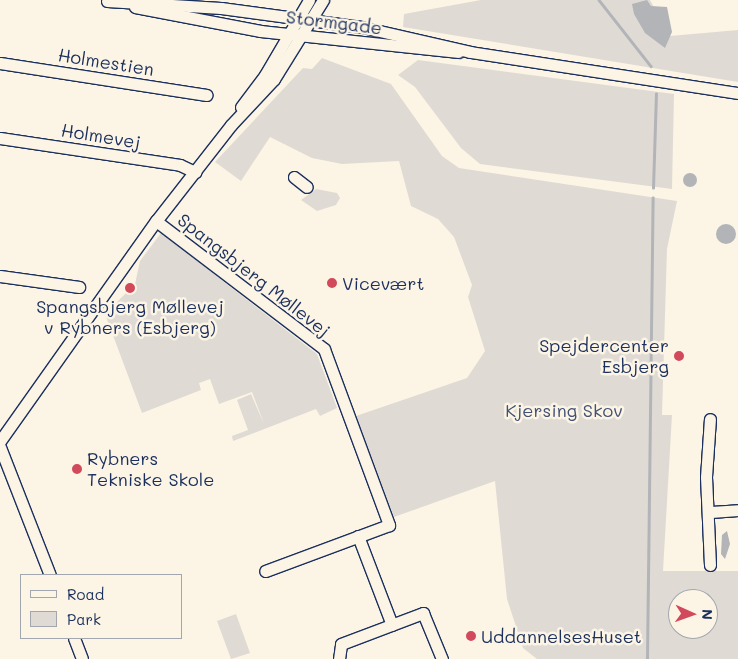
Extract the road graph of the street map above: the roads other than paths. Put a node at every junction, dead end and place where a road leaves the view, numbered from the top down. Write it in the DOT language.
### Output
graph roads {
  1 [pos="102,0"];
  2 [pos="309,0"];
  3 [pos="323,0"];
  4 [pos="107,1"];
  5 [pos="294,26"];
  6 [pos="308,29"];
  7 [pos="470,52"];
  8 [pos="0,64"];
  9 [pos="738,93"];
  10 [pos="207,95"];
  11 [pos="231,125"];
  12 [pos="0,138"];
  13 [pos="195,172"];
  14 [pos="294,177"];
  15 [pos="307,187"];
  16 [pos="156,221"];
  17 [pos="0,276"];
  18 [pos="79,287"];
  19 [pos="710,418"];
  20 [pos="0,441"];
  21 [pos="0,447"];
  22 [pos="738,510"];
  23 [pos="711,512"];
  24 [pos="358,536"];
  25 [pos="710,565"];
  26 [pos="265,571"];
  27 [pos="50,574"];
  28 [pos="392,625"];
  29 [pos="74,639"];
  30 [pos="82,659"];
  31 [pos="339,659"];
  32 [pos="442,659"];
  1 -- 4 [label="street, Stormgade"];
  2 -- 5 [label="street, Spangsbjerg Møllevej"];
  3 -- 6 [label="street, Spangsbjerg Møllevej"];
  4 -- 5 [label="street, Stormgade"];
  4 -- 5 [label="street, Stormgade"];
  5 -- 6 [label="street, Stormgade"];
  5 -- 6 [label="street"];
  5 -- 11 [label="street, Spangsbjerg Møllevej"];
  6 -- 7 [label="street, Stormgade"];
  6 -- 7 [label="street, Stormgade"];
  6 -- 11 [label="street, Spangsbjerg Møllevej"];
  7 -- 9 [label="street, Stormgade"];
  8 -- 10 [label="street, Holmestien"];
  11 -- 13 [label="street, Spangsbjerg Møllevej"];
  12 -- 13 [label="street, Holmevej"];
  13 -- 16 [label="street, Spangsbjerg Møllevej"];
  14 -- 15 [label="street"];
  16 -- 20 [label="street, Spangsbjerg Møllevej"];
  16 -- 24 [label="street, Spangsbjerg Møllevej"];
  17 -- 18 [label="street"];
  19 -- 23 [label="street"];
  21 -- 27 [label="street"];
  22 -- 23 [label="street"];
  23 -- 25 [label="street"];
  24 -- 26 [label="street, Spangsbjerg Møllevej"];
  24 -- 28 [label="street"];
  28 -- 31 [label="street"];
  28 -- 32 [label="street"];
  29 -- 30 [label="street"];
}
